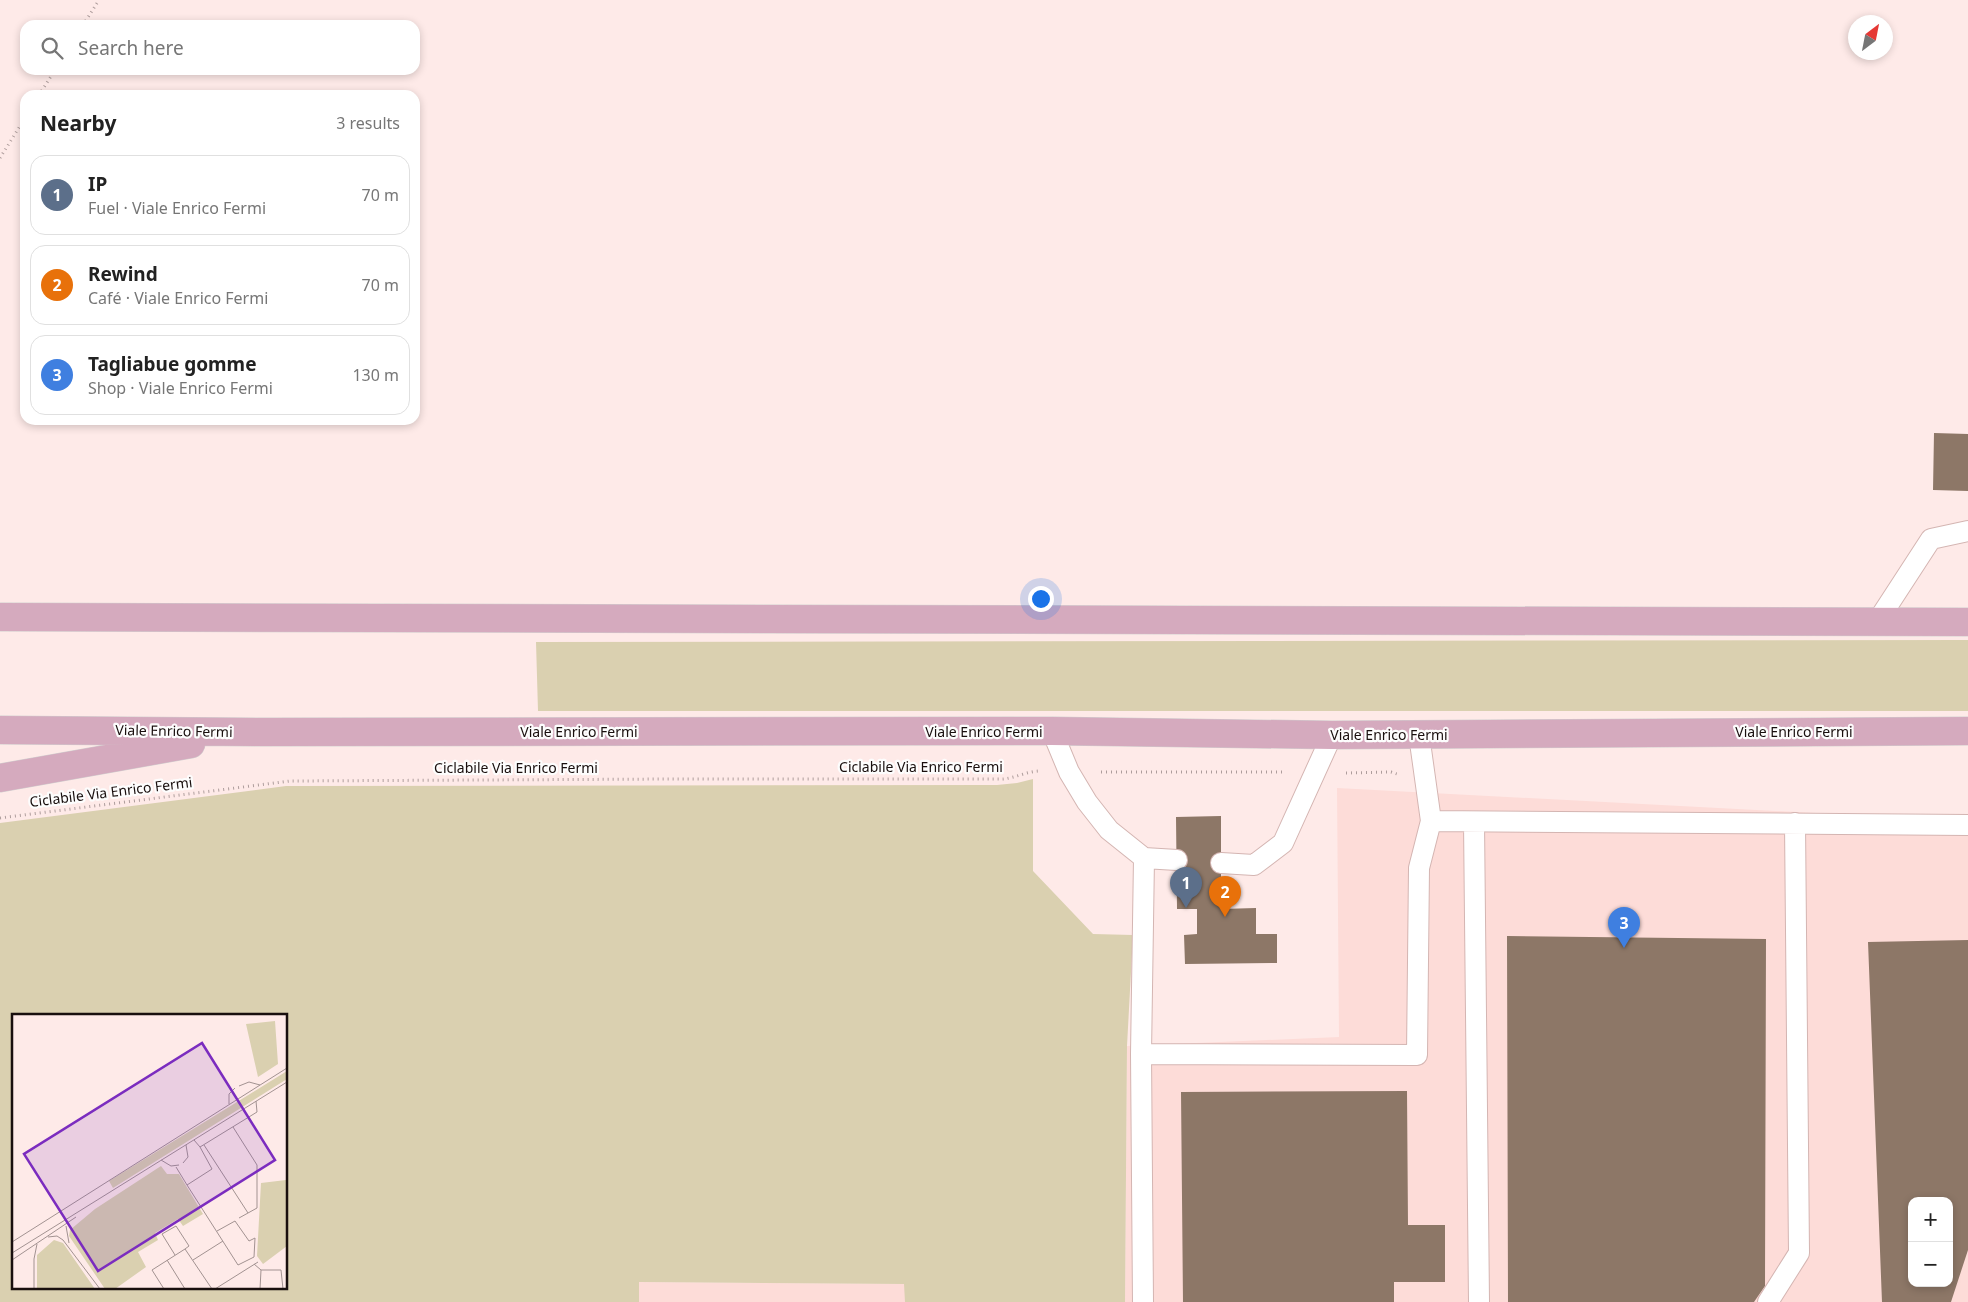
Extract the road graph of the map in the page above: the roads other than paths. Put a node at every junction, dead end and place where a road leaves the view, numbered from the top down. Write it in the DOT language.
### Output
graph roads {
  1 [pos="1968,531"];
  2 [pos="0,617"];
  3 [pos="1877,622"];
  4 [pos="1968,622"];
  5 [pos="0,730"];
  6 [pos="1968,731"];
  7 [pos="256,732"];
  8 [pos="1052,732"];
  9 [pos="1332,735"];
  10 [pos="1419,735"];
  11 [pos="0,778"];
  12 [pos="1431,821"];
  13 [pos="1474,822"];
  14 [pos="1795,823"];
  15 [pos="1968,825"];
  16 [pos="1144,858"];
  17 [pos="1177,860"];
  18 [pos="1221,863"];
  19 [pos="1141,1054"];
  20 [pos="1143,1302"];
  21 [pos="1479,1302"];
  22 [pos="1768,1302"];
  1 -- 3 [label="lane"];
  2 -- 3 [label="main road"];
  3 -- 4 [label="main road"];
  5 -- 7 [label="main road, Viale Enrico Fermi"];
  6 -- 10 [label="main road, Viale Enrico Fermi"];
  7 -- 8 [label="main road, Viale Enrico Fermi"];
  7 -- 11 [label="main road"];
  8 -- 9 [label="main road, Viale Enrico Fermi"];
  8 -- 16 [label="lane"];
  9 -- 10 [label="main road, Viale Enrico Fermi"];
  9 -- 18 [label="lane"];
  10 -- 12 [label="lane"];
  12 -- 13 [label="lane"];
  12 -- 19 [label="lane"];
  13 -- 14 [label="lane"];
  13 -- 21 [label="lane"];
  14 -- 15 [label="lane"];
  14 -- 22 [label="lane"];
  16 -- 17 [label="lane"];
  16 -- 19 [label="lane"];
  19 -- 20 [label="lane"];
}
